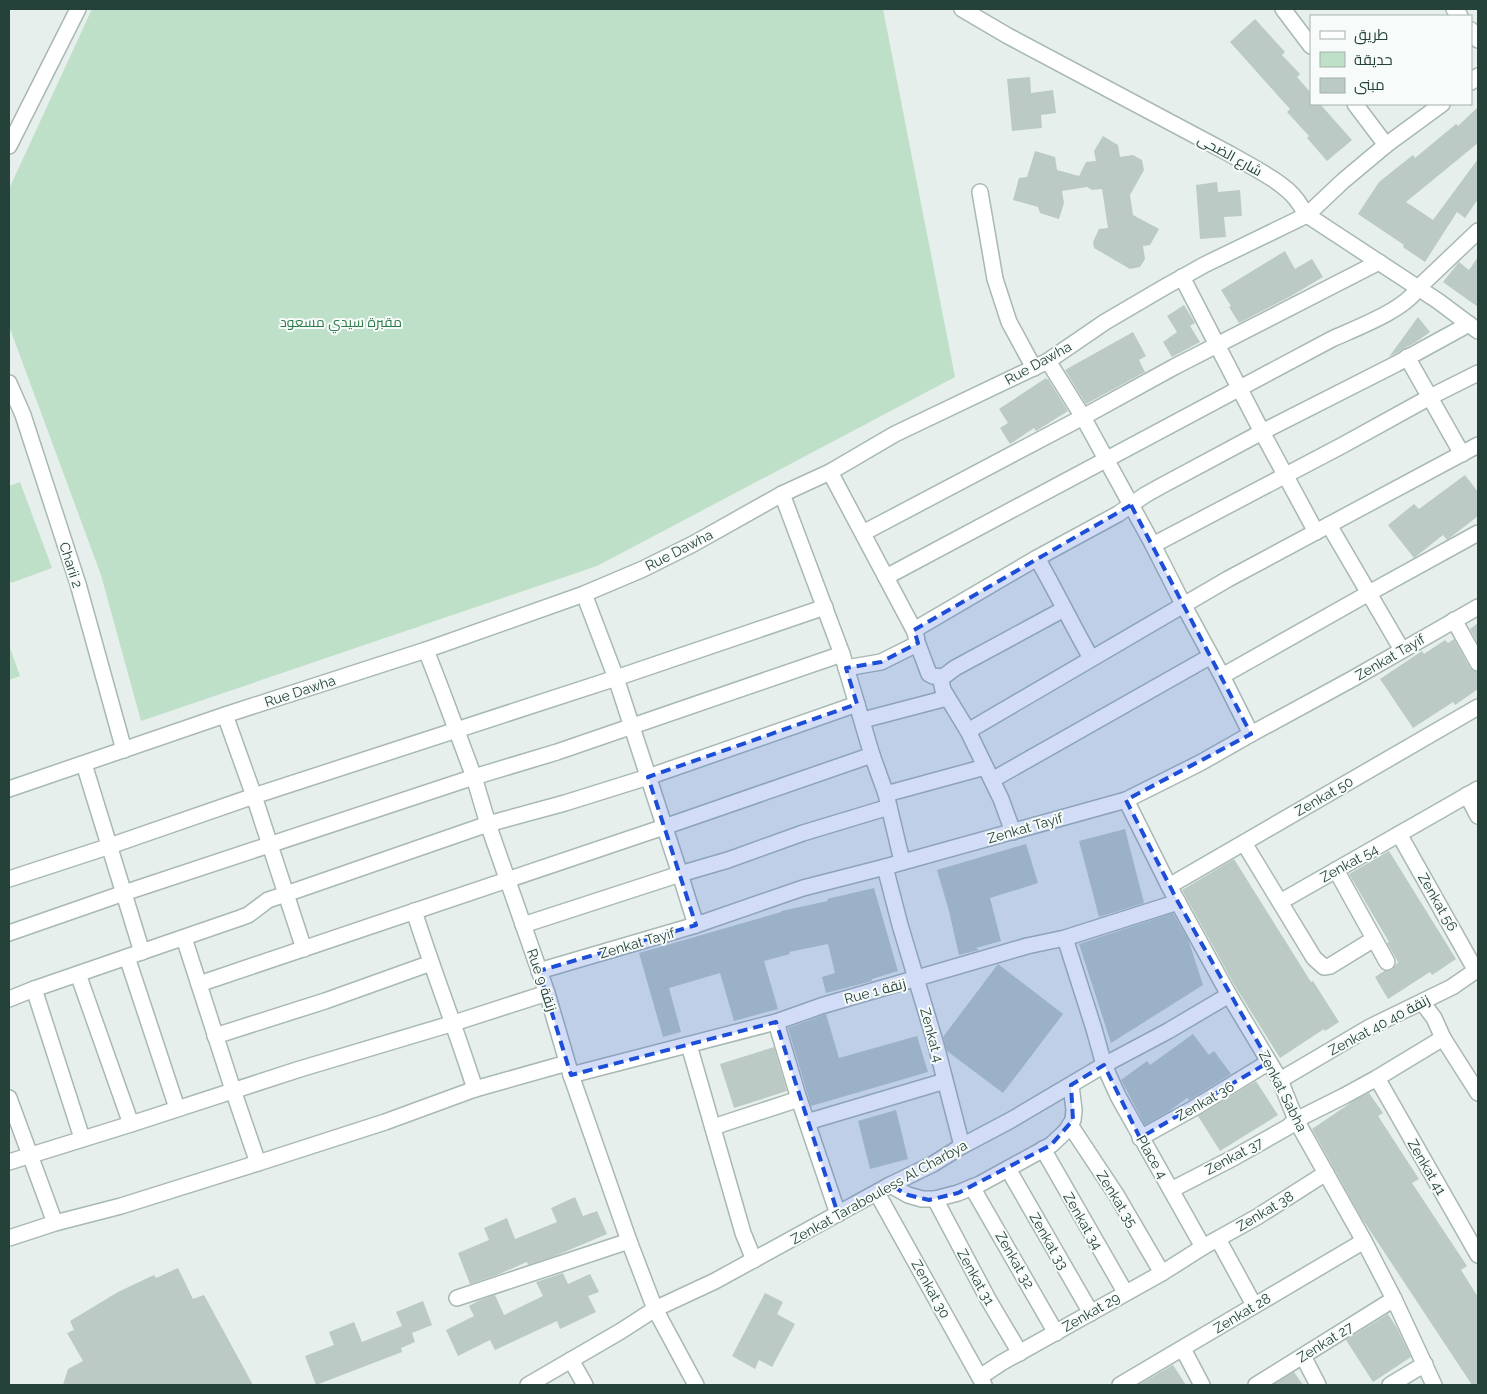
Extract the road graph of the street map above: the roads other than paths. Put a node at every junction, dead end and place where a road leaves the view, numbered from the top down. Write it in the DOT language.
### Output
graph roads {
  1 [pos="78,9"];
  2 [pos="962,9"];
  3 [pos="1283,9"];
  4 [pos="1310,45"];
  5 [pos="1356,105"];
  6 [pos="1441,105"];
  7 [pos="1386,145"];
  8 [pos="9,146"];
  9 [pos="980,192"];
  10 [pos="1307,215"];
  11 [pos="1478,231"];
  12 [pos="1379,262"];
  13 [pos="1182,278"];
  14 [pos="1418,288"];
  15 [pos="1473,327"];
  16 [pos="1216,346"];
  17 [pos="1407,357"];
  18 [pos="1048,361"];
  19 [pos="1034,368"];
  20 [pos="1478,373"];
  21 [pos="9,383"];
  22 [pos="1240,389"];
  23 [pos="1430,397"];
  24 [pos="16,417"];
  25 [pos="1083,418"];
  26 [pos="1262,432"];
  27 [pos="1478,445"];
  28 [pos="1462,454"];
  29 [pos="1107,460"];
  30 [pos="830,472"];
  31 [pos="1285,475"];
  32 [pos="782,494"];
  33 [pos="1131,505"];
  34 [pos="1323,528"];
  35 [pos="863,533"];
  36 [pos="1478,533"];
  37 [pos="1154,545"];
  38 [pos="1037,558"];
  39 [pos="886,577"];
  40 [pos="1368,593"];
  41 [pos="584,594"];
  42 [pos="1184,606"];
  43 [pos="825,607"];
  44 [pos="1478,607"];
  45 [pos="1064,609"];
  46 [pos="1454,620"];
  47 [pos="915,636"];
  48 [pos="426,650"];
  49 [pos="1402,650"];
  50 [pos="1211,656"];
  51 [pos="1092,658"];
  52 [pos="844,661"];
  53 [pos="1478,663"];
  54 [pos="1222,676"];
  55 [pos="943,677"];
  56 [pos="616,678"];
  57 [pos="947,698"];
  58 [pos="857,704"];
  59 [pos="1478,707"];
  60 [pos="226,715"];
  61 [pos="863,720"];
  62 [pos="631,727"];
  63 [pos="456,730"];
  64 [pos="968,731"];
  65 [pos="1251,734"];
  66 [pos="124,750"];
  67 [pos="872,755"];
  68 [pos="84,764"];
  69 [pos="985,766"];
  70 [pos="648,776"];
  71 [pos="474,777"];
  72 [pos="992,780"];
  73 [pos="9,789"];
  74 [pos="1473,792"];
  75 [pos="254,796"];
  76 [pos="887,800"];
  77 [pos="1126,800"];
  78 [pos="1478,816"];
  79 [pos="488,824"];
  80 [pos="664,827"];
  81 [pos="1014,832"];
  82 [pos="1399,834"];
  83 [pos="1244,843"];
  84 [pos="270,844"];
  85 [pos="109,846"];
  86 [pos="902,861"];
  87 [pos="885,867"];
  88 [pos="1336,870"];
  89 [pos="680,874"];
  90 [pos="9,879"];
  91 [pos="507,879"];
  92 [pos="1169,886"];
  93 [pos="124,893"];
  94 [pos="286,894"];
  95 [pos="1178,902"];
  96 [pos="1280,902"];
  97 [pos="414,911"];
  98 [pos="523,925"];
  99 [pos="696,925"];
  100 [pos="9,933"];
  101 [pos="184,938"];
  102 [pos="1065,938"];
  103 [pos="1374,940"];
  104 [pos="304,949"];
  105 [pos="142,952"];
  106 [pos="127,957"];
  107 [pos="1387,962"];
  108 [pos="431,963"];
  109 [pos="1477,970"];
  110 [pos="539,971"];
  111 [pos="78,974"];
  112 [pos="917,979"];
  113 [pos="199,984"];
  114 [pos="34,989"];
  115 [pos="547,993"];
  116 [pos="1229,995"];
  117 [pos="9,999"];
  118 [pos="1422,1002"];
  119 [pos="776,1022"];
  120 [pos="454,1023"];
  121 [pos="215,1036"];
  122 [pos="1443,1038"];
  123 [pos="689,1045"];
  124 [pos="1270,1062"];
  125 [pos="1104,1065"];
  126 [pos="569,1069"];
  127 [pos="1377,1078"];
  128 [pos="1280,1080"];
  129 [pos="945,1081"];
  130 [pos="1071,1085"];
  131 [pos="475,1089"];
  132 [pos="233,1090"];
  133 [pos="1478,1093"];
  134 [pos="9,1098"];
  135 [pos="799,1099"];
  136 [pos="177,1108"];
  137 [pos="1296,1120"];
  138 [pos="806,1122"];
  139 [pos="131,1124"];
  140 [pos="1070,1126"];
  141 [pos="713,1127"];
  142 [pos="82,1138"];
  143 [pos="1140,1138"];
  144 [pos="962,1146"];
  145 [pos="1043,1150"];
  146 [pos="30,1155"];
  147 [pos="9,1162"];
  148 [pos="258,1163"];
  149 [pos="1008,1169"];
  150 [pos="1326,1173"];
  151 [pos="972,1187"];
  152 [pos="884,1189"];
  153 [pos="1171,1190"];
  154 [pos="935,1199"];
  155 [pos="838,1214"];
  156 [pos="55,1222"];
  157 [pos="9,1238"];
  158 [pos="1218,1239"];
  159 [pos="629,1241"];
  160 [pos="1364,1241"];
  161 [pos="1203,1248"];
  162 [pos="1478,1256"];
  163 [pos="754,1260"];
  164 [pos="1162,1273"];
  165 [pos="1125,1292"];
  166 [pos="457,1298"];
  167 [pos="1394,1299"];
  168 [pos="1254,1305"];
  169 [pos="656,1309"];
  170 [pos="1091,1313"];
  171 [pos="1056,1333"];
  172 [pos="1183,1349"];
  173 [pos="1020,1353"];
  174 [pos="1303,1356"];
  175 [pos="571,1360"];
  176 [pos="1425,1364"];
  177 [pos="982,1381"];
  178 [pos="531,1385"];
  179 [pos="585,1385"];
  180 [pos="696,1385"];
  181 [pos="1120,1385"];
  182 [pos="1202,1385"];
  183 [pos="1256,1385"];
  184 [pos="1318,1385"];
  185 [pos="1390,1385"];
  186 [pos="1434,1385"];
  1 -- 8 [label="street"];
  2 -- 10 [label="street, شارع الضحى"];
  3 -- 4 [label="street"];
  5 -- 7 [label="street"];
  6 -- 7 [label="street, Rue Dawha"];
  7 -- 10 [label="street, Rue Dawha"];
  9 -- 19 [label="street"];
  10 -- 12 [label="street, شارع الضحى"];
  10 -- 13 [label="street, Rue Dawha"];
  11 -- 14 [label="street"];
  12 -- 14 [label="street, شارع الضحى"];
  12 -- 16 [label="street"];
  13 -- 16 [label="street"];
  13 -- 18 [label="street, Rue Dawha"];
  14 -- 15 [label="street, شارع الضحى"];
  14 -- 22 [label="street"];
  15 -- 17 [label="street"];
  16 -- 22 [label="street"];
  16 -- 25 [label="street"];
  17 -- 23 [label="street"];
  17 -- 26 [label="street"];
  18 -- 19 [label="street, Rue Dawha"];
  18 -- 25 [label="street"];
  19 -- 30 [label="street, Rue Dawha"];
  20 -- 23 [label="street"];
  21 -- 24 [label="street, Charii 2"];
  22 -- 26 [label="street"];
  22 -- 29 [label="street"];
  23 -- 28 [label="street"];
  23 -- 31 [label="street"];
  24 -- 66 [label="street, Charii 2"];
  25 -- 29 [label="street"];
  25 -- 35 [label="street"];
  26 -- 31 [label="street"];
  26 -- 33 [label="street"];
  27 -- 28 [label="street"];
  28 -- 34 [label="street"];
  29 -- 33 [label="street"];
  29 -- 39 [label="street"];
  30 -- 32 [label="street, Rue Dawha"];
  30 -- 35 [label="street"];
  31 -- 34 [label="street"];
  31 -- 37 [label="street"];
  32 -- 41 [label="street, Rue Dawha"];
  32 -- 43 [label="street"];
  33 -- 37 [label="street"];
  33 -- 38 [label="street"];
  34 -- 40 [label="street"];
  34 -- 42 [label="street"];
  35 -- 39 [label="street"];
  36 -- 40 [label="street"];
  37 -- 42 [label="street"];
  38 -- 45 [label="street"];
  38 -- 47 [label="street"];
  39 -- 47 [label="street"];
  40 -- 49 [label="street"];
  40 -- 54 [label="street"];
  41 -- 48 [label="street, Rue Dawha"];
  41 -- 56 [label="street"];
  42 -- 50 [label="street"];
  42 -- 51 [label="street"];
  43 -- 52 [label="street"];
  43 -- 56 [label="street"];
  44 -- 46 [label="street, Zenkat Tayif"];
  45 -- 51 [label="street"];
  45 -- 55 [label="street"];
  46 -- 49 [label="street, Zenkat Tayif"];
  46 -- 53 [label="street"];
  47 -- 52 [label="street"];
  47 -- 55 [label="street"];
  48 -- 60 [label="street, Rue Dawha"];
  48 -- 63 [label="street, Rue 9 زنقة"];
  49 -- 65 [label="street, Zenkat Tayif"];
  50 -- 54 [label="street"];
  50 -- 72 [label="street"];
  51 -- 64 [label="street"];
  52 -- 58 [label="street"];
  52 -- 62 [label="street"];
  54 -- 65 [label="street"];
  55 -- 57 [label="street"];
  56 -- 62 [label="street"];
  56 -- 63 [label="street"];
  57 -- 61 [label="street"];
  57 -- 64 [label="street"];
  58 -- 61 [label="street"];
  58 -- 70 [label="street"];
  59 -- 83 [label="street, Zenkat 50"];
  60 -- 66 [label="street, Rue Dawha"];
  60 -- 75 [label="street"];
  61 -- 67 [label="street"];
  62 -- 70 [label="street"];
  62 -- 71 [label="street"];
  63 -- 71 [label="street, Rue 9 زنقة"];
  63 -- 75 [label="street"];
  64 -- 69 [label="street"];
  65 -- 77 [label="street, Zenkat Tayif"];
  66 -- 68 [label="street, Rue Dawha"];
  67 -- 76 [label="street"];
  67 -- 80 [label="street"];
  68 -- 73 [label="street, Rue Dawha"];
  68 -- 85 [label="street"];
  69 -- 72 [label="street"];
  69 -- 76 [label="street"];
  70 -- 79 [label="street"];
  70 -- 80 [label="street"];
  71 -- 79 [label="street, Rue 9 زنقة"];
  71 -- 84 [label="street"];
  72 -- 81 [label="street"];
  74 -- 78 [label="street"];
  74 -- 82 [label="street, Zenkat 54"];
  75 -- 84 [label="street"];
  75 -- 85 [label="street"];
  76 -- 86 [label="street"];
  76 -- 89 [label="street"];
  77 -- 81 [label="street, Zenkat Tayif"];
  77 -- 92 [label="street, Zenkat Sabha"];
  79 -- 91 [label="street, Rue 9 زنقة"];
  79 -- 94 [label="street"];
  80 -- 89 [label="street"];
  80 -- 91 [label="street"];
  81 -- 86 [label="street, Zenkat Tayif"];
  82 -- 88 [label="street, Zenkat 54"];
  82 -- 109 [label="street, Zenkat 56"];
  83 -- 92 [label="street, Zenkat 50"];
  83 -- 96 [label="street"];
  84 -- 93 [label="street"];
  84 -- 94 [label="street"];
  85 -- 90 [label="street"];
  85 -- 93 [label="street"];
  86 -- 87 [label="street, Zenkat Tayif"];
  87 -- 99 [label="street, Zenkat Tayif"];
  87 -- 112 [label="street, Zenkat 4"];
  88 -- 96 [label="street, Zenkat 54"];
  88 -- 103 [label="street"];
  89 -- 98 [label="street"];
  89 -- 99 [label="street"];
  91 -- 97 [label="street"];
  91 -- 98 [label="street, Rue 9 زنقة"];
  92 -- 95 [label="street, Zenkat Sabha"];
  93 -- 100 [label="street"];
  93 -- 105 [label="street"];
  94 -- 101 [label="street"];
  94 -- 104 [label="street"];
  95 -- 102 [label="street, Rue 1 زنقة"];
  95 -- 116 [label="street, Zenkat Sabha"];
  96 -- 103 [label="street"];
  97 -- 104 [label="street"];
  97 -- 108 [label="street"];
  98 -- 110 [label="street, Rue 9 زنقة"];
  99 -- 110 [label="street, Zenkat Tayif"];
  101 -- 105 [label="street"];
  101 -- 113 [label="street"];
  102 -- 112 [label="street, Rue 1 زنقة"];
  102 -- 125 [label="street, Place 4"];
  103 -- 107 [label="street"];
  104 -- 113 [label="street"];
  105 -- 106 [label="street"];
  106 -- 111 [label="street"];
  106 -- 136 [label="street"];
  108 -- 120 [label="street"];
  108 -- 121 [label="street"];
  109 -- 118 [label="street, Zenkat 40 زنقة 40"];
  110 -- 115 [label="street, Rue 9 زنقة"];
  111 -- 114 [label="street"];
  111 -- 139 [label="street"];
  112 -- 119 [label="street, Rue 1 زنقة"];
  112 -- 129 [label="street, Zenkat 4"];
  113 -- 121 [label="street"];
  114 -- 117 [label="street"];
  114 -- 142 [label="street"];
  115 -- 120 [label="street"];
  115 -- 126 [label="street, Rue 9 زنقة"];
  116 -- 124 [label="street, Zenkat Sabha"];
  116 -- 125 [label="street, Zenkat Tarabouless Al Charbya"];
  118 -- 122 [label="street"];
  118 -- 128 [label="street, Zenkat 40 زنقة 40"];
  119 -- 123 [label="street, Rue 1 زنقة"];
  119 -- 135 [label="street"];
  120 -- 131 [label="street"];
  120 -- 132 [label="street"];
  121 -- 132 [label="street"];
  122 -- 127 [label="street, Zenkat 37"];
  122 -- 133 [label="street"];
  123 -- 126 [label="street, Rue 1 زنقة"];
  123 -- 141 [label="street"];
  124 -- 128 [label="street, Zenkat Sabha"];
  124 -- 143 [label="street, Zenkat 36"];
  125 -- 130 [label="street, Zenkat Tarabouless Al Charbya"];
  125 -- 143 [label="street, Place 4"];
  126 -- 131 [label="street, Rue 1 زنقة"];
  126 -- 159 [label="street, Rue 9 زنقة"];
  127 -- 137 [label="street, Zenkat 37"];
  127 -- 162 [label="street, Zenkat 41"];
  128 -- 137 [label="street, Zenkat Sabha"];
  129 -- 138 [label="street"];
  129 -- 144 [label="street, Zenkat 4"];
  130 -- 140 [label="street"];
  130 -- 144 [label="street, Zenkat Tarabouless Al Charbya"];
  131 -- 148 [label="street, Rue 1 زنقة"];
  132 -- 136 [label="street"];
  132 -- 148 [label="street"];
  134 -- 146 [label="street"];
  135 -- 138 [label="street"];
  135 -- 141 [label="street"];
  136 -- 139 [label="street"];
  137 -- 150 [label="street, Zenkat Sabha"];
  137 -- 153 [label="street, Zenkat 37"];
  138 -- 155 [label="street"];
  139 -- 142 [label="street"];
  140 -- 145 [label="street"];
  140 -- 164 [label="street, Zenkat 35"];
  141 -- 163 [label="street"];
  142 -- 146 [label="street"];
  143 -- 153 [label="street, Place 4"];
  144 -- 152 [label="street, Zenkat Tarabouless Al Charbya"];
  145 -- 149 [label="street"];
  145 -- 165 [label="street, Zenkat 34"];
  146 -- 147 [label="street"];
  146 -- 156 [label="street"];
  148 -- 156 [label="street, Rue 1 زنقة"];
  149 -- 151 [label="street"];
  149 -- 170 [label="street, Zenkat 33"];
  150 -- 158 [label="street, Zenkat 38"];
  150 -- 160 [label="street, Zenkat Sabha"];
  151 -- 154 [label="street"];
  151 -- 171 [label="street, Zenkat 32"];
  152 -- 154 [label="street"];
  152 -- 155 [label="street, Zenkat Tarabouless Al Charbya"];
  152 -- 177 [label="street, Zenkat 30"];
  153 -- 161 [label="street, Place 4"];
  154 -- 173 [label="street, Zenkat 31"];
  155 -- 163 [label="street, Zenkat Tarabouless Al Charbya"];
  156 -- 157 [label="street, Rue 1 زنقة"];
  158 -- 161 [label="street, Zenkat 38"];
  158 -- 168 [label="street"];
  159 -- 166 [label="street"];
  159 -- 169 [label="street, Rue 9 زنقة"];
  160 -- 167 [label="street, Zenkat Sabha"];
  160 -- 168 [label="street, Zenkat 28"];
  161 -- 164 [label="street, Zenkat 29"];
  163 -- 169 [label="street, Zenkat Tarabouless Al Charbya"];
  164 -- 165 [label="street, Zenkat 29"];
  165 -- 170 [label="street, Zenkat 29"];
  167 -- 174 [label="street, Zenkat 27"];
  167 -- 176 [label="street, Zenkat Sabha"];
  168 -- 172 [label="street, Zenkat 28"];
  169 -- 175 [label="street, Zenkat Tarabouless Al Charbya"];
  169 -- 180 [label="street, Rue 9 زنقة"];
  170 -- 171 [label="street, Zenkat 29"];
  171 -- 173 [label="street, Zenkat 29"];
  172 -- 181 [label="street, Zenkat 28"];
  172 -- 182 [label="street"];
  173 -- 177 [label="street, Zenkat 29"];
  174 -- 183 [label="street, Zenkat 27"];
  174 -- 184 [label="street"];
  175 -- 178 [label="street, Zenkat Tarabouless Al Charbya"];
  175 -- 179 [label="street"];
  176 -- 185 [label="street"];
  176 -- 186 [label="street, Zenkat Sabha"];
}
